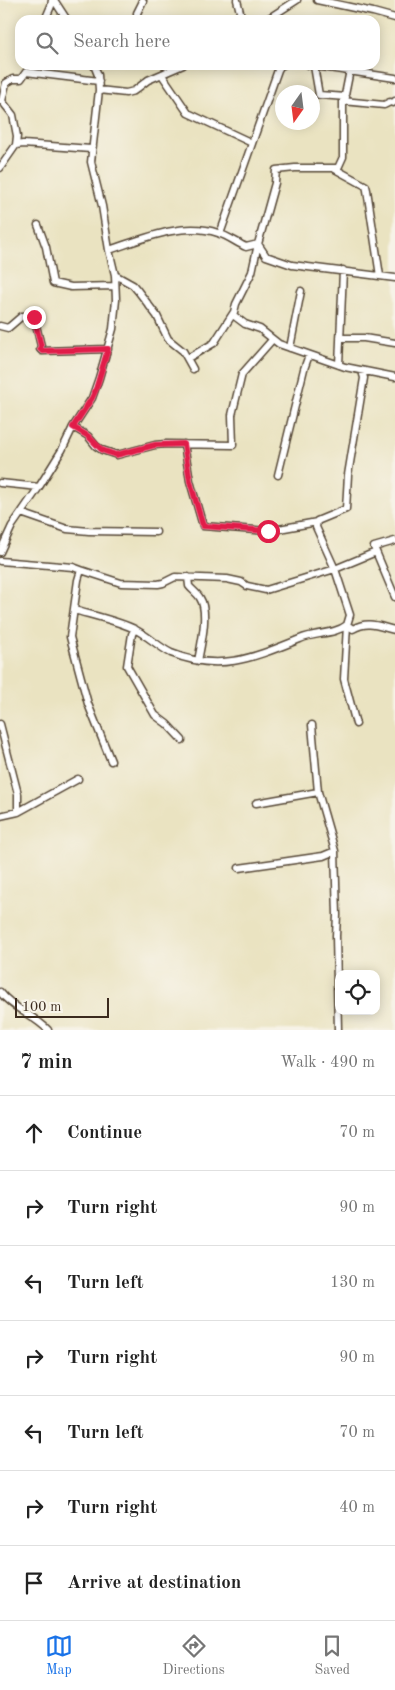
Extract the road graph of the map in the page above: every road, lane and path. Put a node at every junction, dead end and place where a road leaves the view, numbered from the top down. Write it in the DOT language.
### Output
graph roads {
  1 [pos="53,0"];
  2 [pos="142,0"];
  3 [pos="237,0"];
  4 [pos="296,0"];
  5 [pos="317,0"];
  6 [pos="328,1"];
  7 [pos="47,15"];
  8 [pos="64,15"];
  9 [pos="137,15"];
  10 [pos="241,15"];
  11 [pos="274,15"];
  12 [pos="395,18"];
  13 [pos="26,70"];
  14 [pos="38,70"];
  15 [pos="96,70"];
  16 [pos="171,70"];
  17 [pos="278,70"];
  18 [pos="315,70"];
  19 [pos="350,70"];
  20 [pos="162,74"];
  21 [pos="395,78"];
  22 [pos="99,81"];
  23 [pos="99,90"];
  24 [pos="344,99"];
  25 [pos="1,101"];
  26 [pos="395,101"];
  27 [pos="252,143"];
  28 [pos="16,145"];
  29 [pos="91,149"];
  30 [pos="1,167"];
  31 [pos="335,169"];
  32 [pos="38,225"];
  33 [pos="220,234"];
  34 [pos="258,244"];
  35 [pos="109,250"];
  36 [pos="343,270"];
  37 [pos="115,275"];
  38 [pos="380,276"];
  39 [pos="395,278"];
  40 [pos="116,286"];
  41 [pos="301,292"];
  42 [pos="233,315"];
  43 [pos="0,326"];
  44 [pos="340,338"];
  45 [pos="272,340"];
  46 [pos="395,343"];
  47 [pos="290,348"];
  48 [pos="108,349"];
  49 [pos="309,355"];
  50 [pos="188,358"];
  51 [pos="339,365"];
  52 [pos="194,369"];
  53 [pos="362,371"];
  54 [pos="395,377"];
  55 [pos="73,427"];
  56 [pos="184,444"];
  57 [pos="278,475"];
  58 [pos="0,483"];
  59 [pos="39,487"];
  60 [pos="21,513"];
  61 [pos="317,522"];
  62 [pos="156,532"];
  63 [pos="395,541"];
  64 [pos="1,548"];
  65 [pos="376,552"];
  66 [pos="0,561"];
  67 [pos="335,569"];
  68 [pos="81,570"];
  69 [pos="188,577"];
  70 [pos="395,597"];
  71 [pos="74,610"];
  72 [pos="347,625"];
  73 [pos="135,629"];
  74 [pos="395,630"];
  75 [pos="198,661"];
  76 [pos="0,724"];
  77 [pos="356,724"];
  78 [pos="312,726"];
  79 [pos="182,740"];
  80 [pos="111,761"];
  81 [pos="78,779"];
  82 [pos="318,792"];
  83 [pos="256,803"];
  84 [pos="18,812"];
  85 [pos="0,816"];
  86 [pos="334,851"];
  87 [pos="238,868"];
  88 [pos="0,992"];
  89 [pos="48,1030"];
  90 [pos="338,1030"];
  1 -- 7 [label="street"];
  1 -- 8 [label="street"];
  2 -- 9 [label="street"];
  3 -- 10 [label="street"];
  4 -- 11 [label="street"];
  5 -- 6 [label="street"];
  6 -- 12 [label="street"];
  13 -- 25 [label="street"];
  14 -- 22 [label="street"];
  15 -- 22 [label="street"];
  16 -- 20 [label="street"];
  17 -- 27 [label="street"];
  18 -- 24 [label="street"];
  19 -- 21 [label="street"];
  19 -- 24 [label="street"];
  20 -- 23 [label="street"];
  20 -- 27 [label="street"];
  22 -- 23 [label="street"];
  23 -- 29 [label="street"];
  24 -- 26 [label="street"];
  24 -- 31 [label="street"];
  25 -- 28 [label="street"];
  27 -- 33 [label="street"];
  28 -- 29 [label="street"];
  28 -- 30 [label="street"];
  29 -- 35 [label="street"];
  31 -- 34 [label="street"];
  31 -- 38 [label="street"];
  32 -- 40 [label="street"];
  33 -- 34 [label="street"];
  33 -- 35 [label="street"];
  34 -- 36 [label="street"];
  34 -- 42 [label="street"];
  35 -- 37 [label="street"];
  36 -- 38 [label="street"];
  36 -- 44 [label="street"];
  37 -- 40 [label="street"];
  37 -- 50 [label="street"];
  38 -- 39 [label="street"];
  40 -- 48 [label="street"];
  41 -- 47 [label="street"];
  42 -- 45 [label="street"];
  42 -- 50 [label="street"];
  43 -- 48 [label="street"];
  44 -- 46 [label="street"];
  44 -- 51 [label="street"];
  45 -- 47 [label="street"];
  45 -- 56 [label="street"];
  47 -- 49 [label="street"];
  48 -- 55 [label="street"];
  49 -- 51 [label="street"];
  49 -- 57 [label="street"];
  50 -- 52 [label="street"];
  51 -- 53 [label="street"];
  53 -- 54 [label="street"];
  53 -- 61 [label="street"];
  55 -- 56 [label="street"];
  55 -- 59 [label="street"];
  56 -- 61 [label="street"];
  58 -- 59 [label="street"];
  59 -- 60 [label="street"];
  60 -- 62 [label="street"];
  60 -- 64 [label="street"];
  61 -- 67 [label="street"];
  63 -- 65 [label="street"];
  65 -- 67 [label="street"];
  65 -- 70 [label="street"];
  66 -- 68 [label="street"];
  67 -- 69 [label="street"];
  67 -- 72 [label="street"];
  68 -- 69 [label="street"];
  68 -- 71 [label="street"];
  69 -- 75 [label="street"];
  71 -- 73 [label="street"];
  71 -- 80 [label="street"];
  72 -- 74 [label="street"];
  72 -- 75 [label="street"];
  72 -- 77 [label="street"];
  73 -- 75 [label="street"];
  73 -- 79 [label="street"];
  76 -- 84 [label="street"];
  78 -- 82 [label="street"];
  81 -- 84 [label="street"];
  82 -- 83 [label="street"];
  82 -- 86 [label="street"];
  84 -- 85 [label="street"];
  86 -- 87 [label="street"];
  86 -- 90 [label="street"];
  88 -- 89 [label="street"];
}
